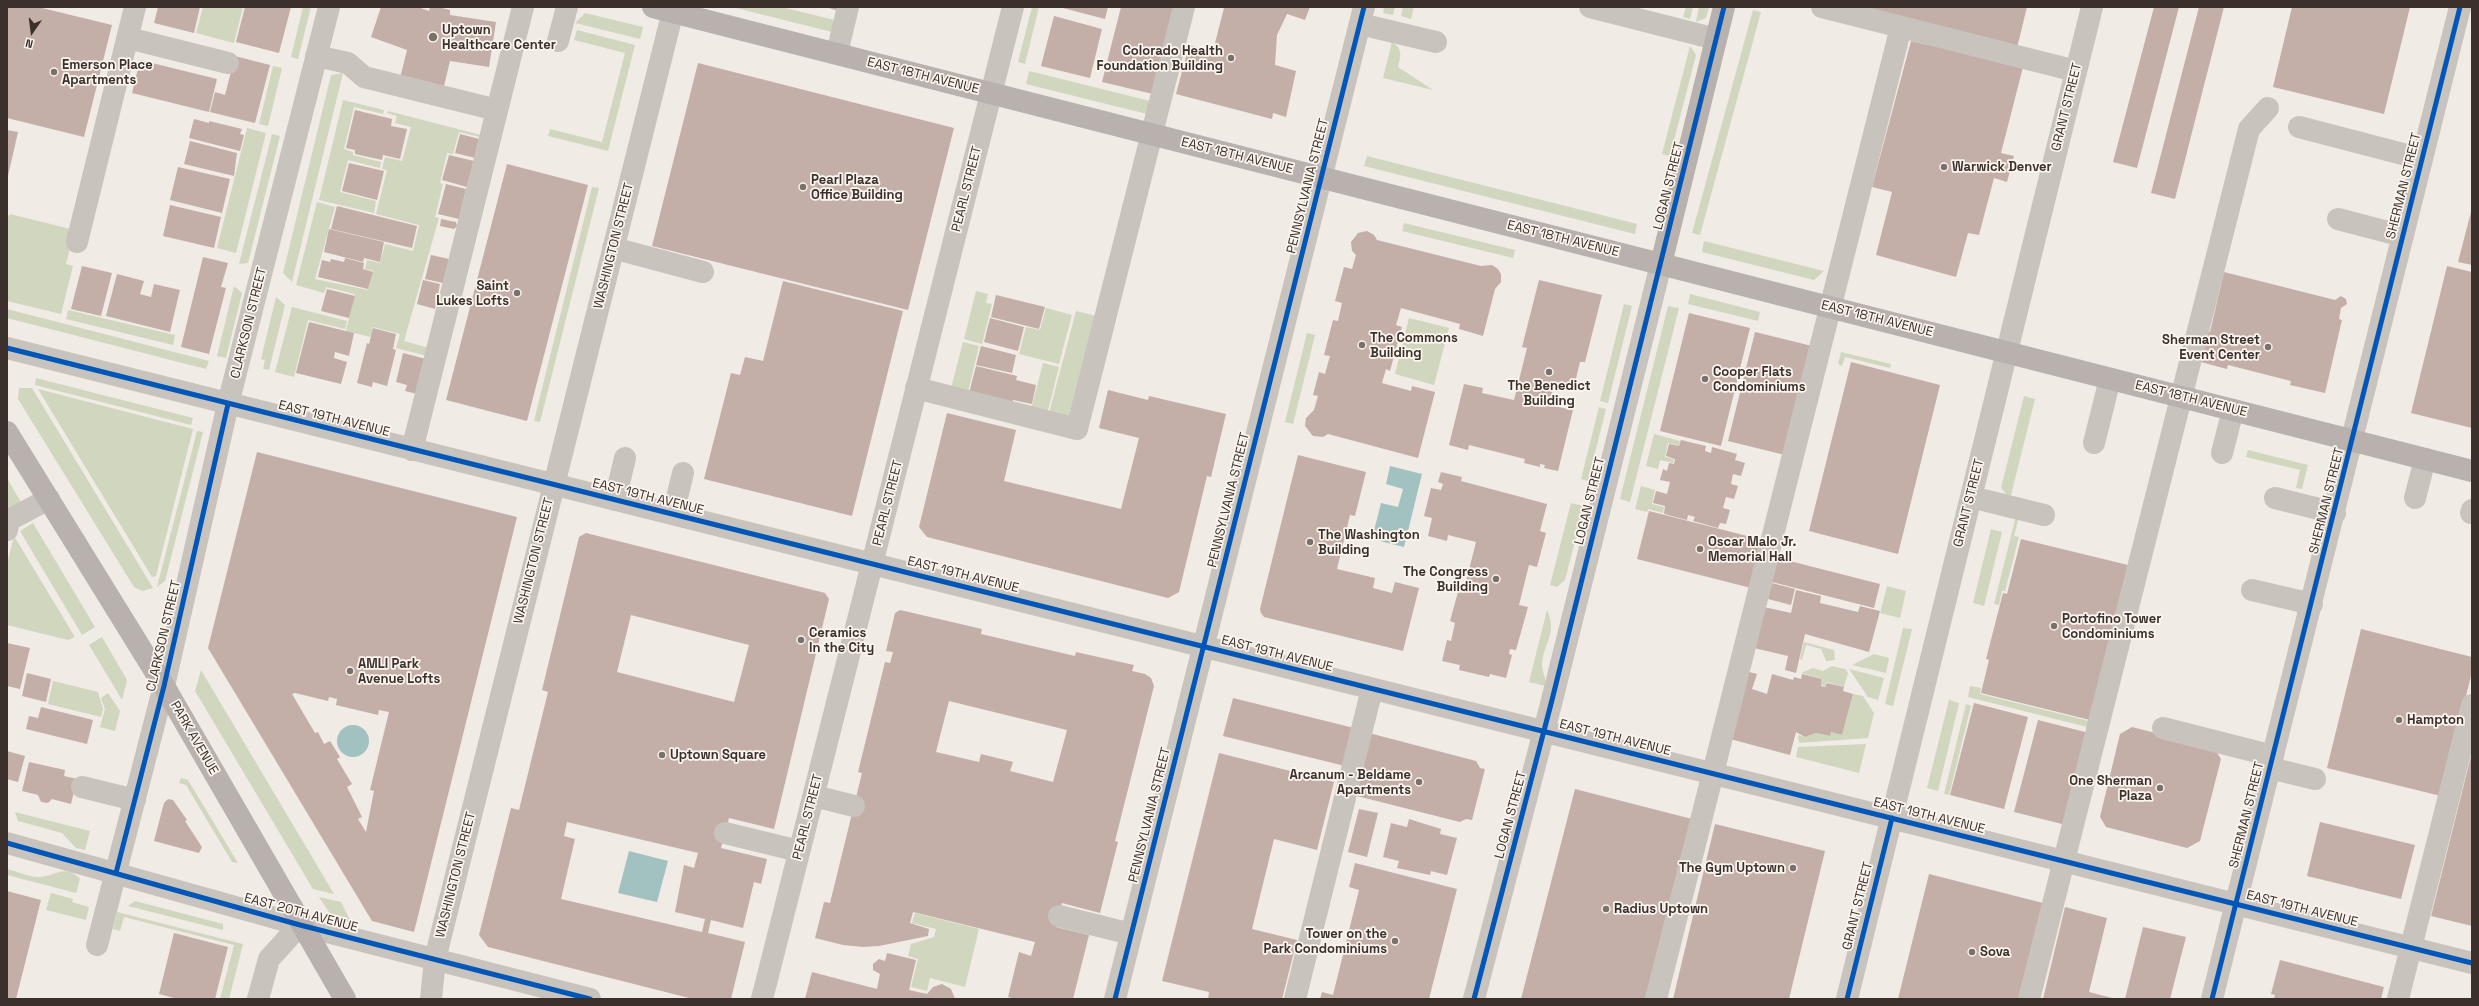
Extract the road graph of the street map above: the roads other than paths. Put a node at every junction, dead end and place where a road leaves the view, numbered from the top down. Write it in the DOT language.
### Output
graph roads {
  1 [pos="135,7"];
  2 [pos="329,7"];
  3 [pos="523,7"];
  4 [pos="567,7"];
  5 [pos="848,7"];
  6 [pos="1013,7"];
  7 [pos="1184,7"];
  8 [pos="1590,7"];
  9 [pos="1724,7"];
  10 [pos="1822,7"];
  11 [pos="2092,7"];
  12 [pos="2460,7"];
  13 [pos="667,9"];
  14 [pos="1362,15"];
  15 [pos="1901,27"];
  16 [pos="128,38"];
  17 [pos="1716,39"];
  18 [pos="558,41"];
  19 [pos="1436,42"];
  20 [pos="836,53"];
  21 [pos="316,56"];
  22 [pos="228,63"];
  23 [pos="2076,71"];
  24 [pos="991,93"];
  25 [pos="2268,108"];
  26 [pos="497,110"];
  27 [pos="2299,127"];
  28 [pos="1152,134"];
  29 [pos="2422,158"];
  30 [pos="1321,177"];
  31 [pos="2338,219"];
  32 [pos="2403,236"];
  33 [pos="77,242"];
  34 [pos="613,248"];
  35 [pos="1661,264"];
  36 [pos="703,272"];
  37 [pos="1830,307"];
  38 [pos="7,348"];
  39 [pos="2006,352"];
  40 [pos="2110,379"];
  41 [pos="916,388"];
  42 [pos="2181,396"];
  43 [pos="228,404"];
  44 [pos="2233,410"];
  45 [pos="7,432"];
  46 [pos="2353,440"];
  47 [pos="2094,443"];
  48 [pos="412,450"];
  49 [pos="2222,454"];
  50 [pos="625,458"];
  51 [pos="2425,459"];
  52 [pos="2472,471"];
  53 [pos="683,473"];
  54 [pos="553,485"];
  55 [pos="1971,497"];
  56 [pos="2275,498"];
  57 [pos="2415,498"];
  58 [pos="49,499"];
  59 [pos="615,500"];
  60 [pos="2335,513"];
  61 [pos="673,514"];
  62 [pos="2044,515"];
  63 [pos="7,530"];
  64 [pos="873,564"];
  65 [pos="2252,590"];
  66 [pos="2312,604"];
  67 [pos="1204,646"];
  68 [pos="164,686"];
  69 [pos="1372,688"];
  70 [pos="2472,705"];
  71 [pos="2163,728"];
  72 [pos="1544,732"];
  73 [pos="2272,762"];
  74 [pos="1713,774"];
  75 [pos="2315,779"];
  76 [pos="82,787"];
  77 [pos="814,796"];
  78 [pos="135,800"];
  79 [pos="854,806"];
  80 [pos="1892,818"];
  81 [pos="725,833"];
  82 [pos="7,843"];
  83 [pos="800,851"];
  84 [pos="2063,861"];
  85 [pos="116,873"];
  86 [pos="2236,904"];
  87 [pos="1059,916"];
  88 [pos="300,925"];
  89 [pos="1131,934"];
  90 [pos="97,945"];
  91 [pos="2411,948"];
  92 [pos="435,959"];
  93 [pos="2472,963"];
  94 [pos="258,999"];
  95 [pos="345,999"];
  96 [pos="431,999"];
  97 [pos="590,999"];
  98 [pos="762,999"];
  99 [pos="1115,999"];
  100 [pos="1295,999"];
  101 [pos="1474,999"];
  102 [pos="1656,999"];
  103 [pos="1847,999"];
  104 [pos="2029,999"];
  105 [pos="2212,999"];
  106 [pos="2398,999"];
  1 -- 16 [label="street"];
  2 -- 21 [label="street, CLARKSON STREET"];
  3 -- 26 [label="street"];
  4 -- 18 [label="street"];
  5 -- 20 [label="street"];
  6 -- 24 [label="street, PEARL STREET"];
  7 -- 28 [label="street"];
  8 -- 17 [label="street"];
  9 -- 17 [label="main road, LOGAN STREET"];
  10 -- 15 [label="street"];
  11 -- 23 [label="street, GRANT STREET"];
  12 -- 29 [label="street, SHERMAN STREET"];
  13 -- 20 [label="main road, EAST 18TH AVENUE"];
  13 -- 34 [label="street, WASHINGTON STREET"];
  14 -- 19 [label="street"];
  14 -- 30 [label="street, PENNSYLVANIA STREET"];
  15 -- 23 [label="street"];
  15 -- 37 [label="street"];
  16 -- 22 [label="street"];
  16 -- 33 [label="street"];
  17 -- 35 [label="main road, LOGAN STREET"];
  20 -- 24 [label="main road, EAST 18TH AVENUE"];
  21 -- 26 [label="street"];
  21 -- 43 [label="street, CLARKSON STREET"];
  23 -- 39 [label="street, GRANT STREET"];
  24 -- 28 [label="main road, EAST 18TH AVENUE"];
  24 -- 41 [label="street, PEARL STREET"];
  25 -- 42 [label="street"];
  26 -- 48 [label="street"];
  27 -- 29 [label="street"];
  28 -- 30 [label="main road, EAST 18TH AVENUE"];
  28 -- 41 [label="street"];
  29 -- 32 [label="street, SHERMAN STREET"];
  30 -- 35 [label="main road, EAST 18TH AVENUE"];
  30 -- 67 [label="street, PENNSYLVANIA STREET"];
  31 -- 32 [label="street"];
  32 -- 46 [label="street, SHERMAN STREET"];
  34 -- 36 [label="street"];
  34 -- 54 [label="street, WASHINGTON STREET"];
  35 -- 37 [label="main road, EAST 18TH AVENUE"];
  35 -- 72 [label="street, LOGAN STREET"];
  37 -- 39 [label="main road, EAST 18TH AVENUE"];
  37 -- 74 [label="street"];
  38 -- 43 [label="street, EAST 19TH AVENUE"];
  39 -- 40 [label="main road, EAST 18TH AVENUE"];
  39 -- 55 [label="street, GRANT STREET"];
  40 -- 42 [label="main road, EAST 18TH AVENUE"];
  40 -- 47 [label="street"];
  41 -- 64 [label="street, PEARL STREET"];
  42 -- 44 [label="main road, EAST 18TH AVENUE"];
  42 -- 84 [label="street"];
  43 -- 48 [label="street, EAST 19TH AVENUE"];
  43 -- 68 [label="street, CLARKSON STREET"];
  44 -- 46 [label="main road, EAST 18TH AVENUE"];
  44 -- 49 [label="street"];
  45 -- 58 [label="main road, PARK AVENUE"];
  46 -- 51 [label="main road, EAST 18TH AVENUE"];
  46 -- 60 [label="street, SHERMAN STREET"];
  48 -- 54 [label="street, EAST 19TH AVENUE"];
  50 -- 59 [label="street"];
  51 -- 52 [label="main road, EAST 18TH AVENUE"];
  51 -- 57 [label="street"];
  53 -- 61 [label="street"];
  54 -- 59 [label="street, EAST 19TH AVENUE"];
  54 -- 92 [label="street, WASHINGTON STREET"];
  55 -- 62 [label="street"];
  55 -- 80 [label="street, GRANT STREET"];
  56 -- 60 [label="street"];
  58 -- 63 [label="street"];
  58 -- 68 [label="main road, PARK AVENUE"];
  59 -- 61 [label="street, EAST 19TH AVENUE"];
  60 -- 66 [label="street, SHERMAN STREET"];
  61 -- 64 [label="street, EAST 19TH AVENUE"];
  64 -- 67 [label="street, EAST 19TH AVENUE"];
  64 -- 77 [label="street, PEARL STREET"];
  65 -- 66 [label="street"];
  66 -- 73 [label="street, SHERMAN STREET"];
  67 -- 69 [label="street, EAST 19TH AVENUE"];
  67 -- 89 [label="street, PENNSYLVANIA STREET"];
  68 -- 78 [label="street, CLARKSON STREET"];
  68 -- 88 [label="main road, PARK AVENUE"];
  69 -- 72 [label="street, EAST 19TH AVENUE"];
  69 -- 100 [label="street"];
  70 -- 91 [label="street"];
  71 -- 73 [label="street"];
  72 -- 74 [label="street, EAST 19TH AVENUE"];
  72 -- 101 [label="street, LOGAN STREET"];
  73 -- 75 [label="street"];
  73 -- 86 [label="street, SHERMAN STREET"];
  74 -- 80 [label="street, EAST 19TH AVENUE"];
  74 -- 102 [label="street"];
  76 -- 78 [label="street"];
  77 -- 79 [label="street"];
  77 -- 83 [label="street, PEARL STREET"];
  78 -- 85 [label="street, CLARKSON STREET"];
  80 -- 84 [label="street, EAST 19TH AVENUE"];
  80 -- 103 [label="street, GRANT STREET"];
  81 -- 83 [label="street"];
  82 -- 85 [label="street, EAST 20TH AVENUE"];
  83 -- 98 [label="street, PEARL STREET"];
  84 -- 86 [label="street, EAST 19TH AVENUE"];
  84 -- 104 [label="street"];
  85 -- 88 [label="street, EAST 20TH AVENUE"];
  85 -- 90 [label="street, CLARKSON STREET"];
  86 -- 91 [label="street, EAST 19TH AVENUE"];
  86 -- 105 [label="street, SHERMAN STREET"];
  87 -- 89 [label="street"];
  88 -- 92 [label="street, EAST 20TH AVENUE"];
  88 -- 94 [label="street"];
  88 -- 95 [label="main road, PARK AVENUE"];
  89 -- 99 [label="street, PENNSYLVANIA STREET"];
  91 -- 93 [label="street, EAST 19TH AVENUE"];
  91 -- 106 [label="street"];
  92 -- 96 [label="street, WASHINGTON STREET"];
  92 -- 97 [label="street, EAST 20TH AVENUE"];
}
